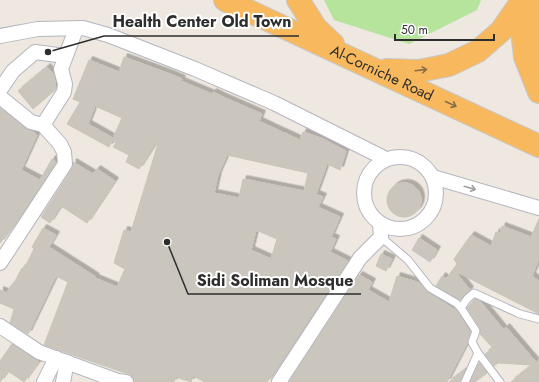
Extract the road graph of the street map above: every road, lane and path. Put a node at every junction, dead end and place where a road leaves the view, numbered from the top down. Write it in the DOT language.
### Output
graph roads {
  1 [pos="225,0"];
  2 [pos="298,0"];
  3 [pos="526,5"];
  4 [pos="76,29"];
  5 [pos="29,30"];
  6 [pos="0,36"];
  7 [pos="35,52"];
  8 [pos="65,56"];
  9 [pos="358,60"];
  10 [pos="537,87"];
  11 [pos="0,90"];
  12 [pos="0,97"];
  13 [pos="43,125"];
  14 [pos="539,146"];
  15 [pos="386,159"];
  16 [pos="432,177"];
  17 [pos="539,208"];
  18 [pos="381,230"];
  19 [pos="0,263"];
  20 [pos="461,308"];
  21 [pos="539,319"];
  22 [pos="0,326"];
  23 [pos="478,353"];
  24 [pos="62,360"];
  25 [pos="44,382"];
  26 [pos="64,382"];
  27 [pos="126,382"];
  28 [pos="279,382"];
  29 [pos="465,382"];
  30 [pos="500,382"];
  1 -- 9 [label="highway, Al-Corniche Road"];
  2 -- 9 [label="highway"];
  9 -- 3 [label="highway, one-way"];
  3 -- 10 [label="highway"];
  4 -- 5 [label="street"];
  4 -- 8 [label="street"];
  4 -- 15 [label="street"];
  5 -- 6 [label="street"];
  5 -- 7 [label="street"];
  7 -- 8 [label="street"];
  7 -- 11 [label="street"];
  8 -- 13 [label="street"];
  9 -- 14 [label="highway, Al-Corniche Road, one-way"];
  12 -- 13 [label="street"];
  13 -- 19 [label="street"];
  15 -- 16 [label="street"];
  15 -- 18 [label="street"];
  16 -- 17 [label="street, one-way"];
  16 -- 18 [label="street"];
  18 -- 20 [label="lane"];
  18 -- 28 [label="street"];
  20 -- 21 [label="lane"];
  20 -- 23 [label="lane"];
  22 -- 24 [label="street"];
  23 -- 29 [label="lane"];
  23 -- 30 [label="lane"];
  24 -- 25 [label="street"];
  24 -- 26 [label="street"];
  24 -- 27 [label="street"];
}
